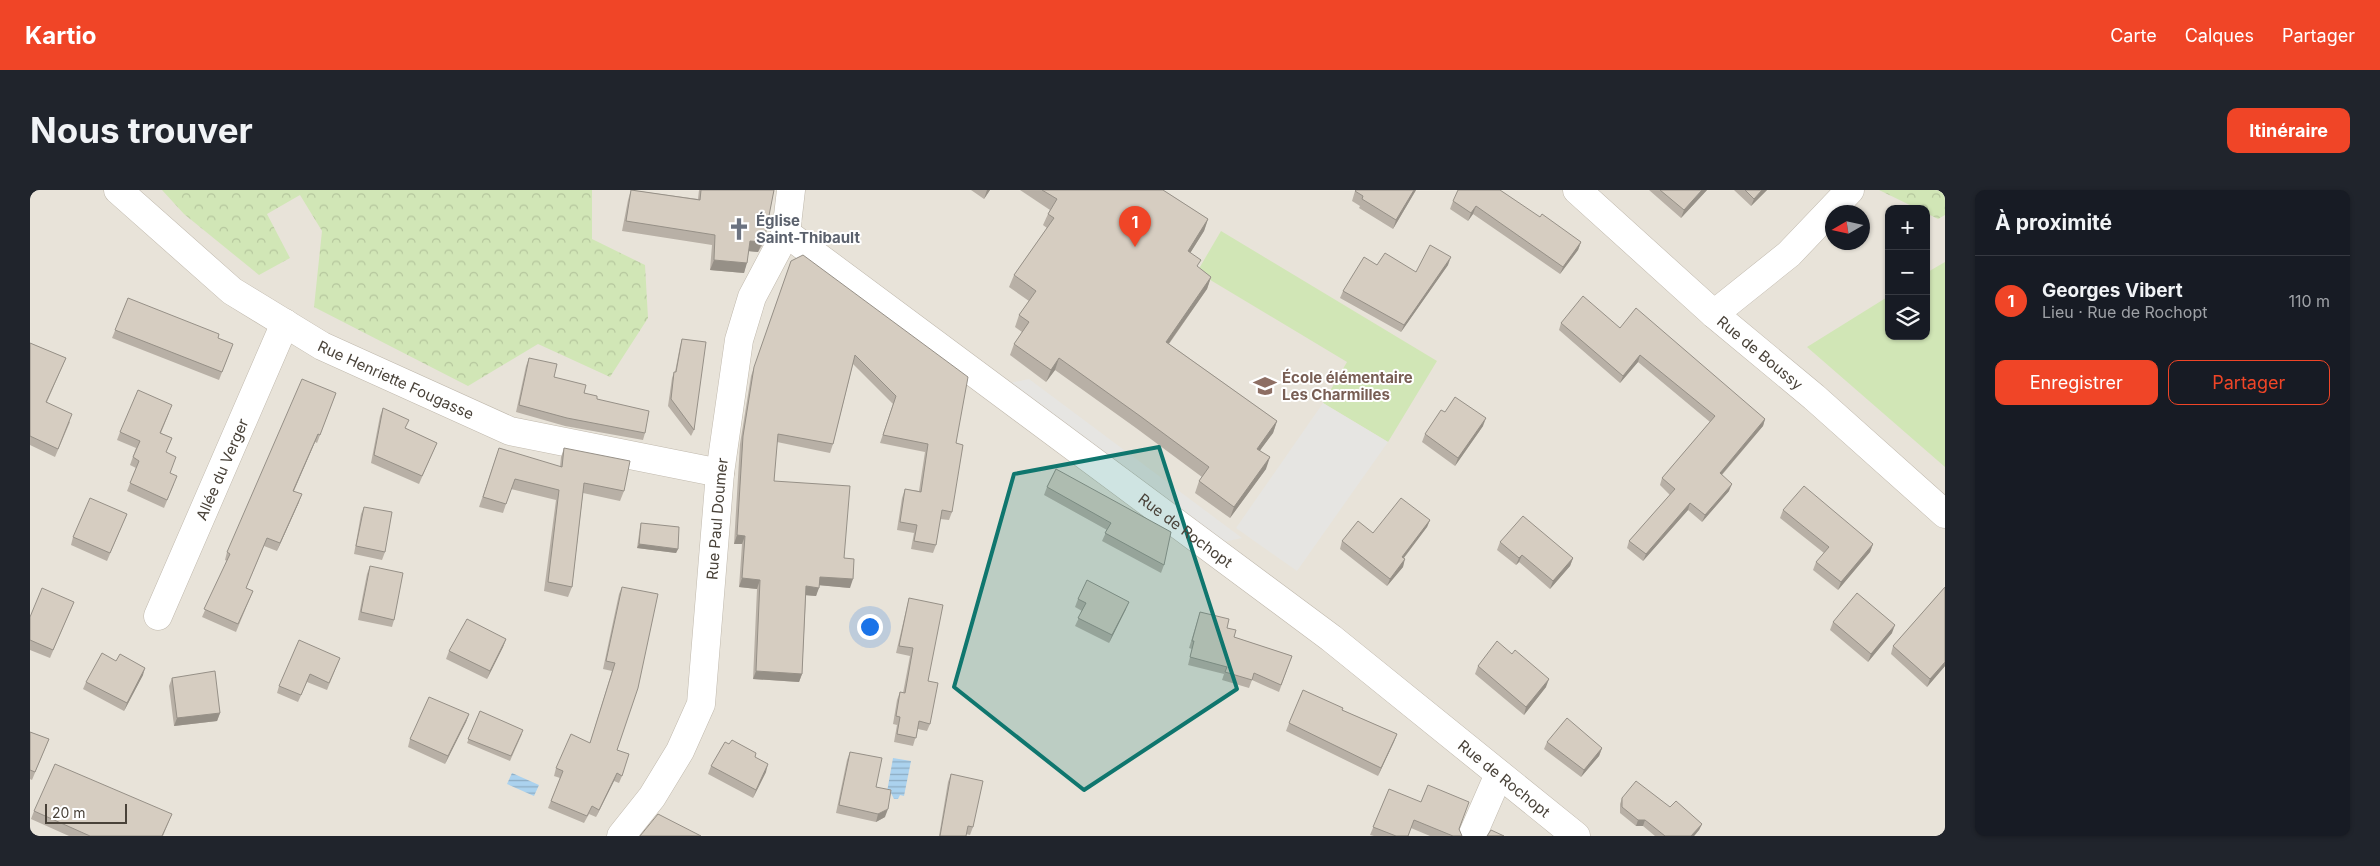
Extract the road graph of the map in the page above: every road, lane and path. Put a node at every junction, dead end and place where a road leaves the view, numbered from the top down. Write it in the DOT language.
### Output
graph roads {
  1 [pos="118,190"];
  2 [pos="791,190"];
  3 [pos="1577,190"];
  4 [pos="1850,190"];
  5 [pos="786,233"];
  6 [pos="1714,314"];
  7 [pos="285,323"];
  8 [pos="720,473"];
  9 [pos="1945,514"];
  10 [pos="158,616"];
  11 [pos="1499,774"];
  12 [pos="621,836"];
  13 [pos="1472,836"];
  14 [pos="1576,836"];
  1 -- 7 [label="street, Rue Henriette Fougasse"];
  2 -- 5 [label="street, Rue Paul Doumer"];
  3 -- 6 [label="street, Rue de Boussy"];
  4 -- 6 [label="street"];
  5 -- 8 [label="street, Rue Paul Doumer"];
  5 -- 11 [label="street, Rue de Rochopt"];
  6 -- 9 [label="street, Rue de Boussy"];
  7 -- 8 [label="street, Rue Henriette Fougasse"];
  7 -- 10 [label="street, Allée du Verger"];
  8 -- 12 [label="street, Rue Paul Doumer"];
  11 -- 13 [label="street"];
  11 -- 14 [label="street, Rue de Rochopt"];
}
